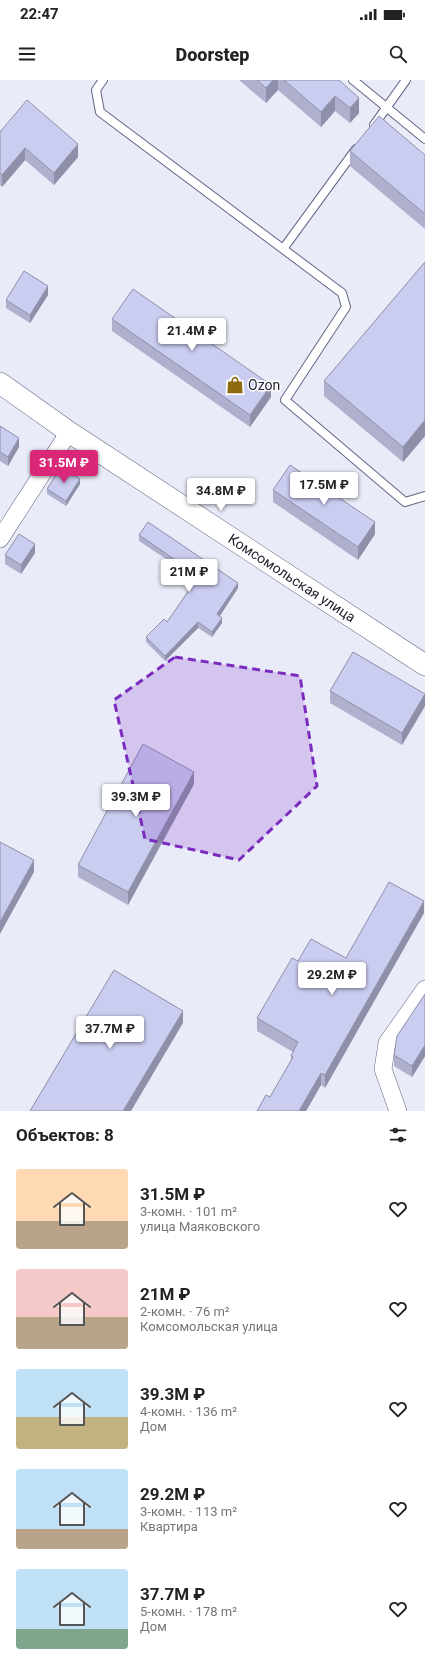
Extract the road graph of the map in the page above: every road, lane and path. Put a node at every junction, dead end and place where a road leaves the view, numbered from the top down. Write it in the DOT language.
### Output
graph roads {
  1 [pos="103,80"];
  2 [pos="353,80"];
  3 [pos="406,80"];
  4 [pos="386,108"];
  5 [pos="425,140"];
  6 [pos="283,249"];
  7 [pos="0,383"];
  8 [pos="69,432"];
  9 [pos="425,496"];
  10 [pos="0,539"];
  11 [pos="425,665"];
  12 [pos="425,989"];
  13 [pos="398,1111"];
  1 -- 6 [label="lane"];
  2 -- 4 [label="lane"];
  3 -- 4 [label="lane"];
  4 -- 5 [label="lane"];
  4 -- 6 [label="lane"];
  6 -- 9 [label="lane"];
  7 -- 8 [label="street, Комсомольская улица"];
  8 -- 10 [label="street"];
  8 -- 11 [label="street, Комсомольская улица"];
  12 -- 13 [label="street"];
}
